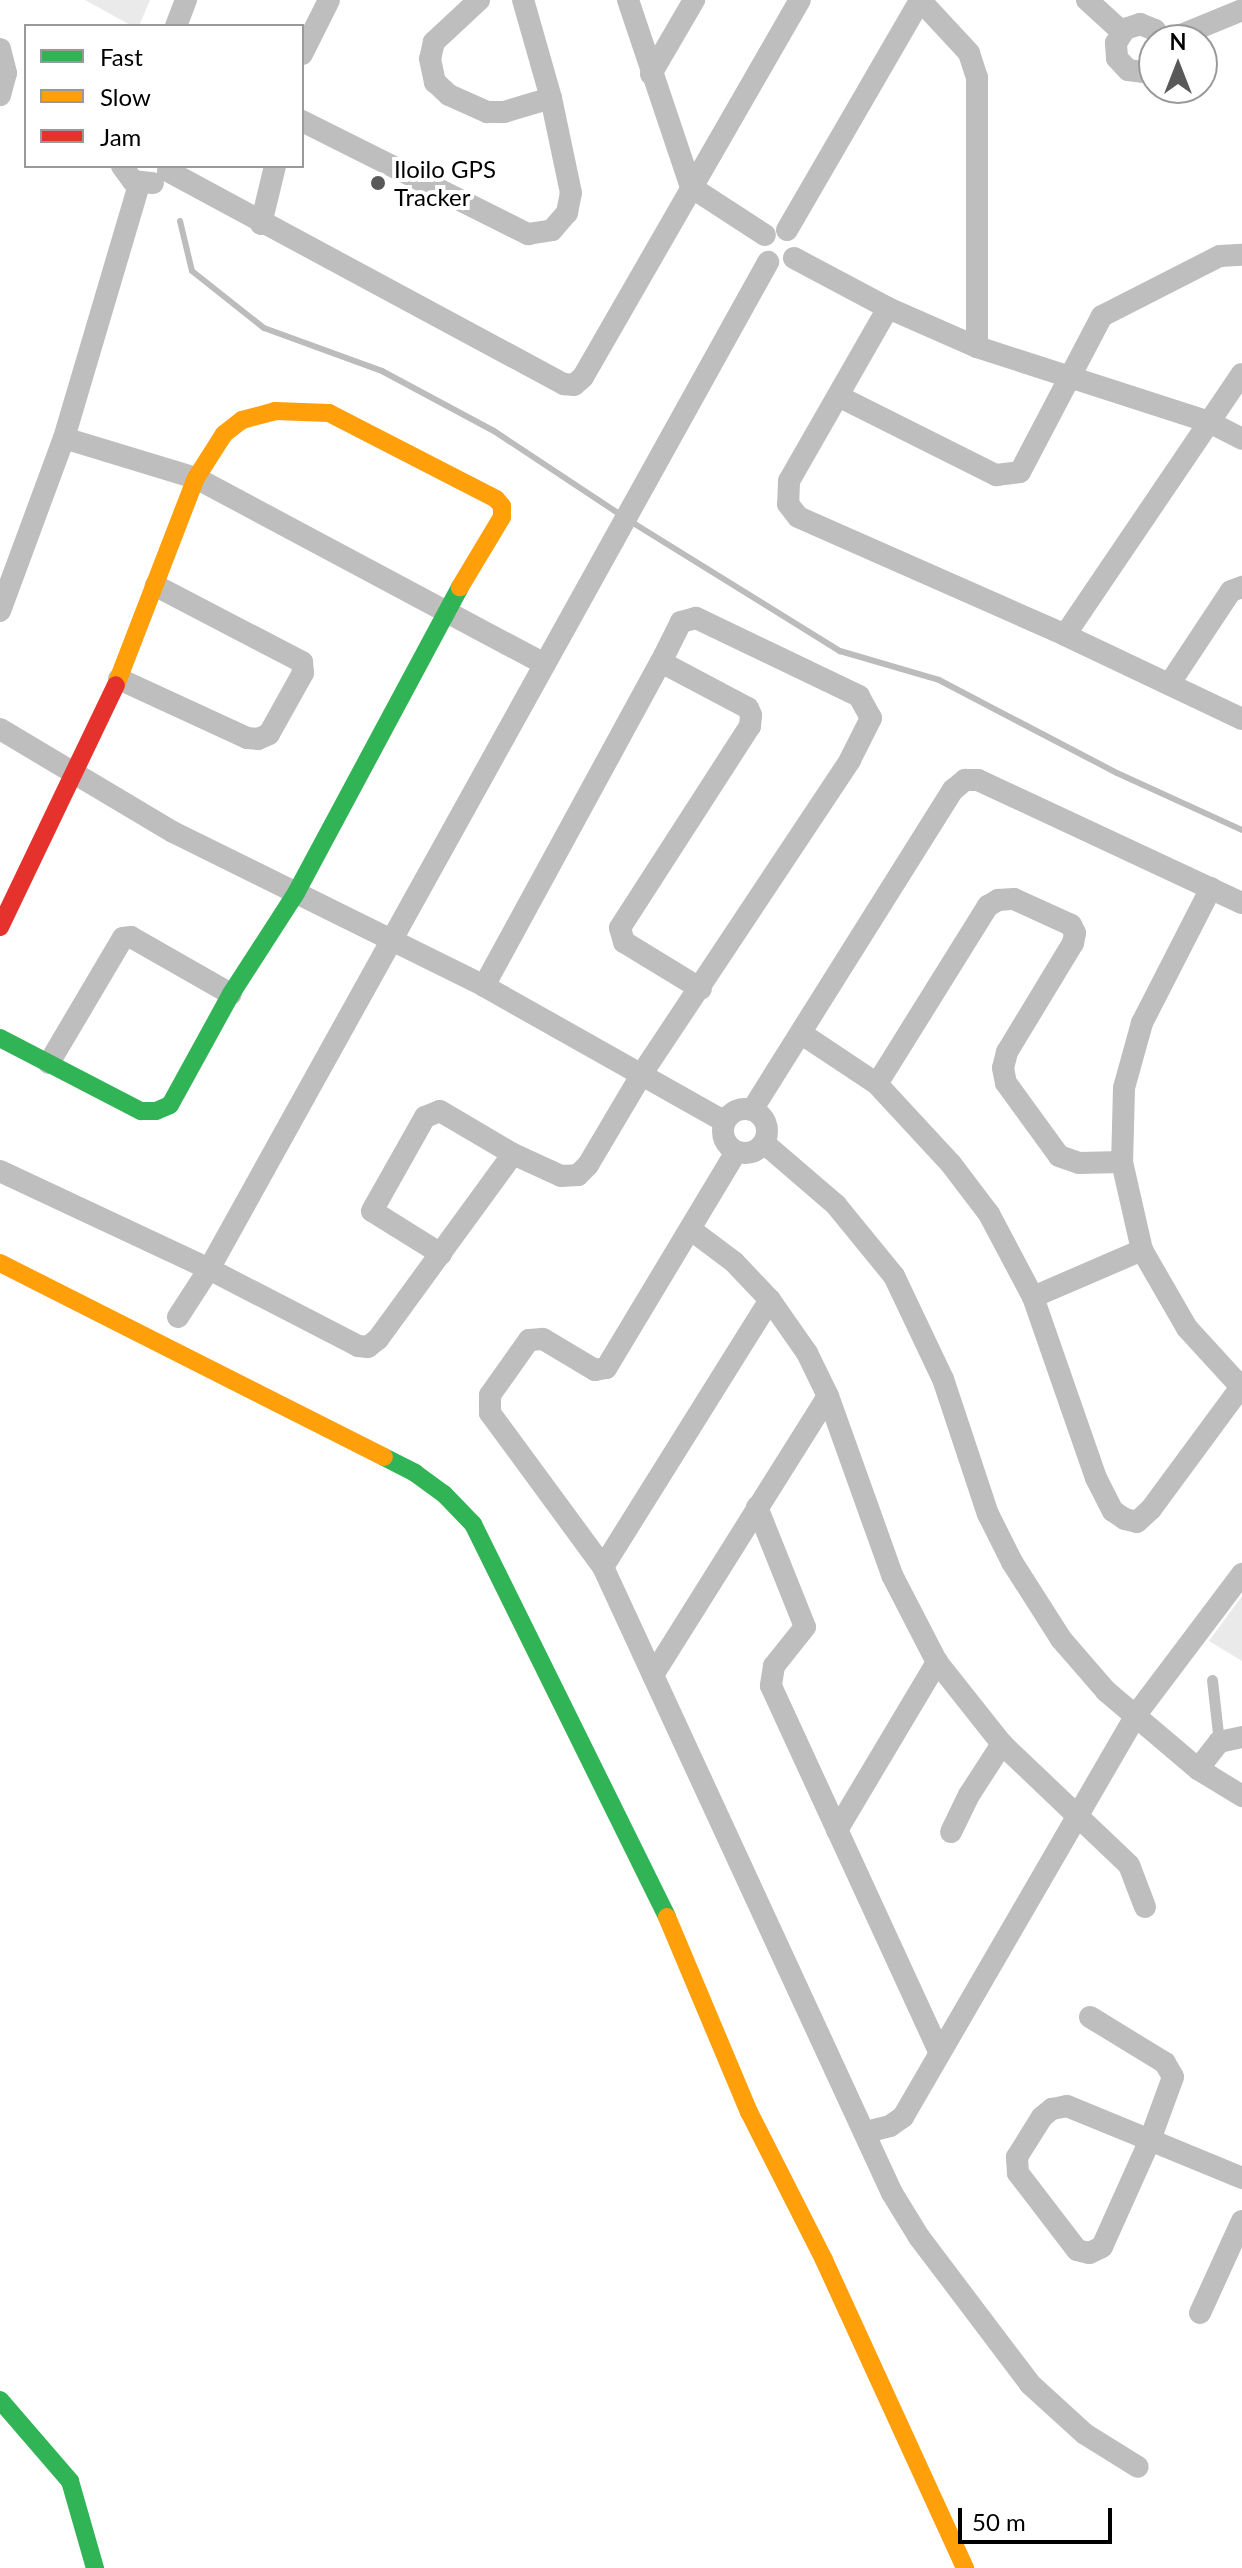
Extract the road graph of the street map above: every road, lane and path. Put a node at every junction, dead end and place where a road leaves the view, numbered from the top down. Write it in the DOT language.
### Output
graph roads {
  1 [pos="186,0"];
  2 [pos="329,0"];
  3 [pos="479,0"];
  4 [pos="523,0"];
  5 [pos="628,0"];
  6 [pos="694,0"];
  7 [pos="800,0"];
  8 [pos="920,0"];
  9 [pos="1087,0"];
  10 [pos="1242,10"];
  11 [pos="177,24"];
  12 [pos="1208,24"];
  13 [pos="1138,25"];
  14 [pos="1122,32"];
  15 [pos="0,49"];
  16 [pos="304,50"];
  17 [pos="1138,72"];
  18 [pos="651,74"];
  19 [pos="0,95"];
  20 [pos="551,98"];
  21 [pos="304,122"];
  22 [pos="123,168"];
  23 [pos="168,168"];
  24 [pos="275,168"];
  25 [pos="139,184"];
  26 [pos="691,187"];
  27 [pos="261,224"];
  28 [pos="776,233"];
  29 [pos="1242,255"];
  30 [pos="794,258"];
  31 [pos="768,262"];
  32 [pos="888,308"];
  33 [pos="977,347"];
  34 [pos="1242,374"];
  35 [pos="1070,379"];
  36 [pos="838,396"];
  37 [pos="1209,422"];
  38 [pos="64,438"];
  39 [pos="1242,439"];
  40 [pos="196,478"];
  41 [pos="156,586"];
  42 [pos="1242,587"];
  43 [pos="0,611"];
  44 [pos="445,611"];
  45 [pos="1065,635"];
  46 [pos="661,662"];
  47 [pos="545,664"];
  48 [pos="119,679"];
  49 [pos="1170,683"];
  50 [pos="1242,719"];
  51 [pos="0,729"];
  52 [pos="75,773"];
  53 [pos="1211,888"];
  54 [pos="296,893"];
  55 [pos="1242,903"];
  56 [pos="0,927"];
  57 [pos="391,939"];
  58 [pos="484,986"];
  59 [pos="701,989"];
  60 [pos="231,994"];
  61 [pos="802,1034"];
  62 [pos="0,1038"];
  63 [pos="49,1063"];
  64 [pos="643,1072"];
  65 [pos="877,1084"];
  66 [pos="752,1110"];
  67 [pos="724,1121"];
  68 [pos="764,1143"];
  69 [pos="736,1152"];
  70 [pos="513,1154"];
  71 [pos="1122,1162"];
  72 [pos="0,1171"];
  73 [pos="690,1229"];
  74 [pos="1142,1250"];
  75 [pos="441,1254"];
  76 [pos="0,1263"];
  77 [pos="209,1269"];
  78 [pos="1033,1297"];
  79 [pos="770,1300"];
  80 [pos="178,1317"];
  81 [pos="1242,1388"];
  82 [pos="828,1396"];
  83 [pos="757,1507"];
  84 [pos="603,1567"];
  85 [pos="1242,1574"];
  86 [pos="937,1662"];
  87 [pos="653,1675"];
  88 [pos="1212,1680"];
  89 [pos="1135,1716"];
  90 [pos="1242,1737"];
  91 [pos="1219,1742"];
  92 [pos="1002,1744"];
  93 [pos="1198,1769"];
  94 [pos="1242,1796"];
  95 [pos="1076,1818"];
  96 [pos="837,1830"];
  97 [pos="951,1832"];
  98 [pos="1145,1907"];
  99 [pos="1090,2017"];
  100 [pos="940,2053"];
  101 [pos="866,2132"];
  102 [pos="1150,2140"];
  103 [pos="1242,2178"];
  104 [pos="1242,2221"];
  105 [pos="1200,2313"];
  106 [pos="0,2400"];
  107 [pos="1138,2467"];
  108 [pos="95,2568"];
  109 [pos="965,2568"];
  1 -- 11 [label="street"];
  2 -- 16 [label="street"];
  3 -- 20 [label="street"];
  4 -- 20 [label="street"];
  5 -- 18 [label="street"];
  6 -- 18 [label="street"];
  7 -- 26 [label="street"];
  8 -- 28 [label="street"];
  8 -- 33 [label="street"];
  9 -- 14 [label="street"];
  10 -- 12 [label="street"];
  13 -- 14 [label="street"];
  14 -- 17 [label="street"];
  15 -- 19 [label="street"];
  18 -- 26 [label="street"];
  20 -- 21 [label="street"];
  22 -- 25 [label="street"];
  23 -- 25 [label="street"];
  23 -- 27 [label="street"];
  24 -- 27 [label="street"];
  25 -- 38 [label="street"];
  26 -- 27 [label="street"];
  26 -- 28 [label="street"];
  28 -- 30 [label="street"];
  28 -- 31 [label="street"];
  29 -- 35 [label="street"];
  30 -- 31 [label="street"];
  30 -- 32 [label="street"];
  31 -- 47 [label="street"];
  32 -- 33 [label="street"];
  32 -- 36 [label="street"];
  33 -- 35 [label="street"];
  34 -- 37 [label="street"];
  35 -- 36 [label="street"];
  35 -- 37 [label="street"];
  36 -- 45 [label="street"];
  37 -- 39 [label="street"];
  37 -- 45 [label="street"];
  38 -- 40 [label="street"];
  38 -- 43 [label="street"];
  40 -- 41 [label="street"];
  40 -- 44 [label="street"];
  40 -- 44 [label="street"];
  41 -- 48 [label="street"];
  41 -- 48 [label="street"];
  42 -- 49 [label="street"];
  44 -- 47 [label="street"];
  44 -- 54 [label="street"];
  45 -- 49 [label="street"];
  46 -- 58 [label="street"];
  46 -- 59 [label="street"];
  46 -- 59 [label="street"];
  47 -- 57 [label="street"];
  48 -- 52 [label="street"];
  49 -- 50 [label="street"];
  51 -- 52 [label="street"];
  52 -- 54 [label="street"];
  52 -- 56 [label="street"];
  53 -- 55 [label="street"];
  53 -- 61 [label="street"];
  53 -- 71 [label="street"];
  54 -- 57 [label="street"];
  54 -- 60 [label="street"];
  57 -- 58 [label="street"];
  57 -- 77 [label="street"];
  58 -- 64 [label="street"];
  59 -- 64 [label="street"];
  60 -- 63 [label="street"];
  60 -- 63 [label="street"];
  61 -- 65 [label="street"];
  61 -- 66 [label="street"];
  62 -- 63 [label="street"];
  64 -- 67 [label="street"];
  64 -- 70 [label="street"];
  65 -- 71 [label="street"];
  65 -- 78 [label="street"];
  66 -- 67 [label="street"];
  66 -- 68 [label="street"];
  67 -- 69 [label="street"];
  68 -- 69 [label="street"];
  68 -- 89 [label="street"];
  69 -- 73 [label="street"];
  70 -- 75 [label="street"];
  70 -- 75 [label="street"];
  71 -- 74 [label="street"];
  72 -- 77 [label="street"];
  73 -- 79 [label="street"];
  73 -- 84 [label="street"];
  74 -- 78 [label="street"];
  74 -- 81 [label="street"];
  75 -- 77 [label="street"];
  76 -- 109 [label="street"];
  77 -- 80 [label="street"];
  78 -- 81 [label="street"];
  79 -- 82 [label="street"];
  79 -- 84 [label="street"];
  82 -- 83 [label="street"];
  82 -- 86 [label="street"];
  83 -- 87 [label="street"];
  83 -- 96 [label="street"];
  84 -- 87 [label="street"];
  85 -- 89 [label="street"];
  86 -- 92 [label="street"];
  86 -- 96 [label="street"];
  87 -- 101 [label="street"];
  88 -- 91 [label="lane"];
  89 -- 93 [label="street"];
  89 -- 95 [label="street"];
  90 -- 91 [label="street"];
  91 -- 93 [label="street"];
  92 -- 95 [label="street"];
  92 -- 97 [label="street"];
  93 -- 94 [label="street"];
  95 -- 98 [label="street"];
  95 -- 100 [label="street"];
  96 -- 100 [label="street"];
  99 -- 102 [label="street"];
  100 -- 101 [label="street"];
  101 -- 107 [label="street"];
  102 -- 102 [label="street"];
  102 -- 103 [label="street"];
  104 -- 105 [label="street"];
  106 -- 108 [label="street"];
}
